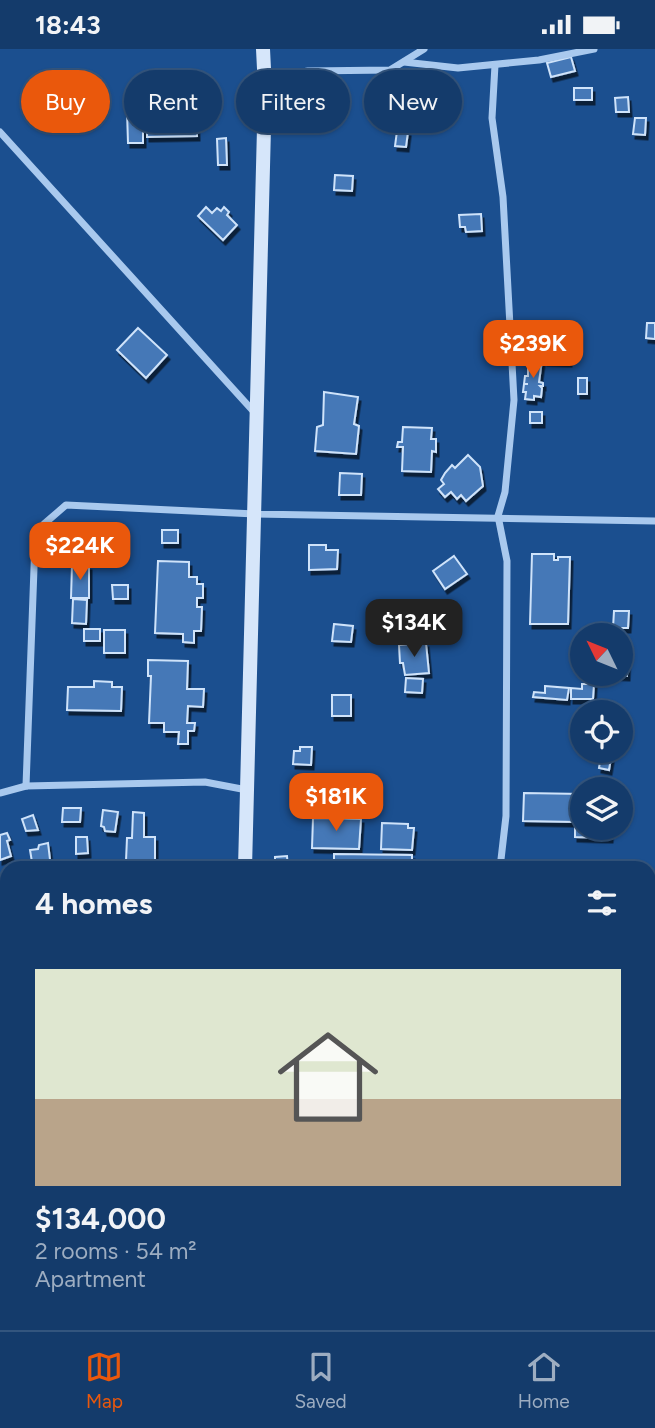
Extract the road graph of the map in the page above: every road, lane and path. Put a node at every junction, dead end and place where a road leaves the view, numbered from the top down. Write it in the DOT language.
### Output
graph roads {
  1 [pos="263,49"];
  2 [pos="424,49"];
  3 [pos="594,49"];
  4 [pos="404,62"];
  5 [pos="495,65"];
  6 [pos="264,70"];
  7 [pos="350,70"];
  8 [pos="0,132"];
  9 [pos="263,133"];
  10 [pos="257,415"];
  11 [pos="255,514"];
  12 [pos="498,516"];
  13 [pos="655,520"];
  14 [pos="26,786"];
  15 [pos="247,790"];
  16 [pos="0,793"];
  17 [pos="245,861"];
  18 [pos="501,861"];
  1 -- 6 [label="main road"];
  2 -- 4 [label="street"];
  3 -- 5 [label="street"];
  4 -- 5 [label="street"];
  4 -- 7 [label="street"];
  5 -- 12 [label="street"];
  8 -- 10 [label="street"];
  9 -- 10 [label="main road"];
  10 -- 11 [label="main road"];
  11 -- 12 [label="street"];
  11 -- 14 [label="street"];
  11 -- 15 [label="main road"];
  12 -- 13 [label="street"];
  12 -- 18 [label="street"];
  14 -- 15 [label="street"];
  14 -- 16 [label="street"];
  15 -- 17 [label="main road"];
}
